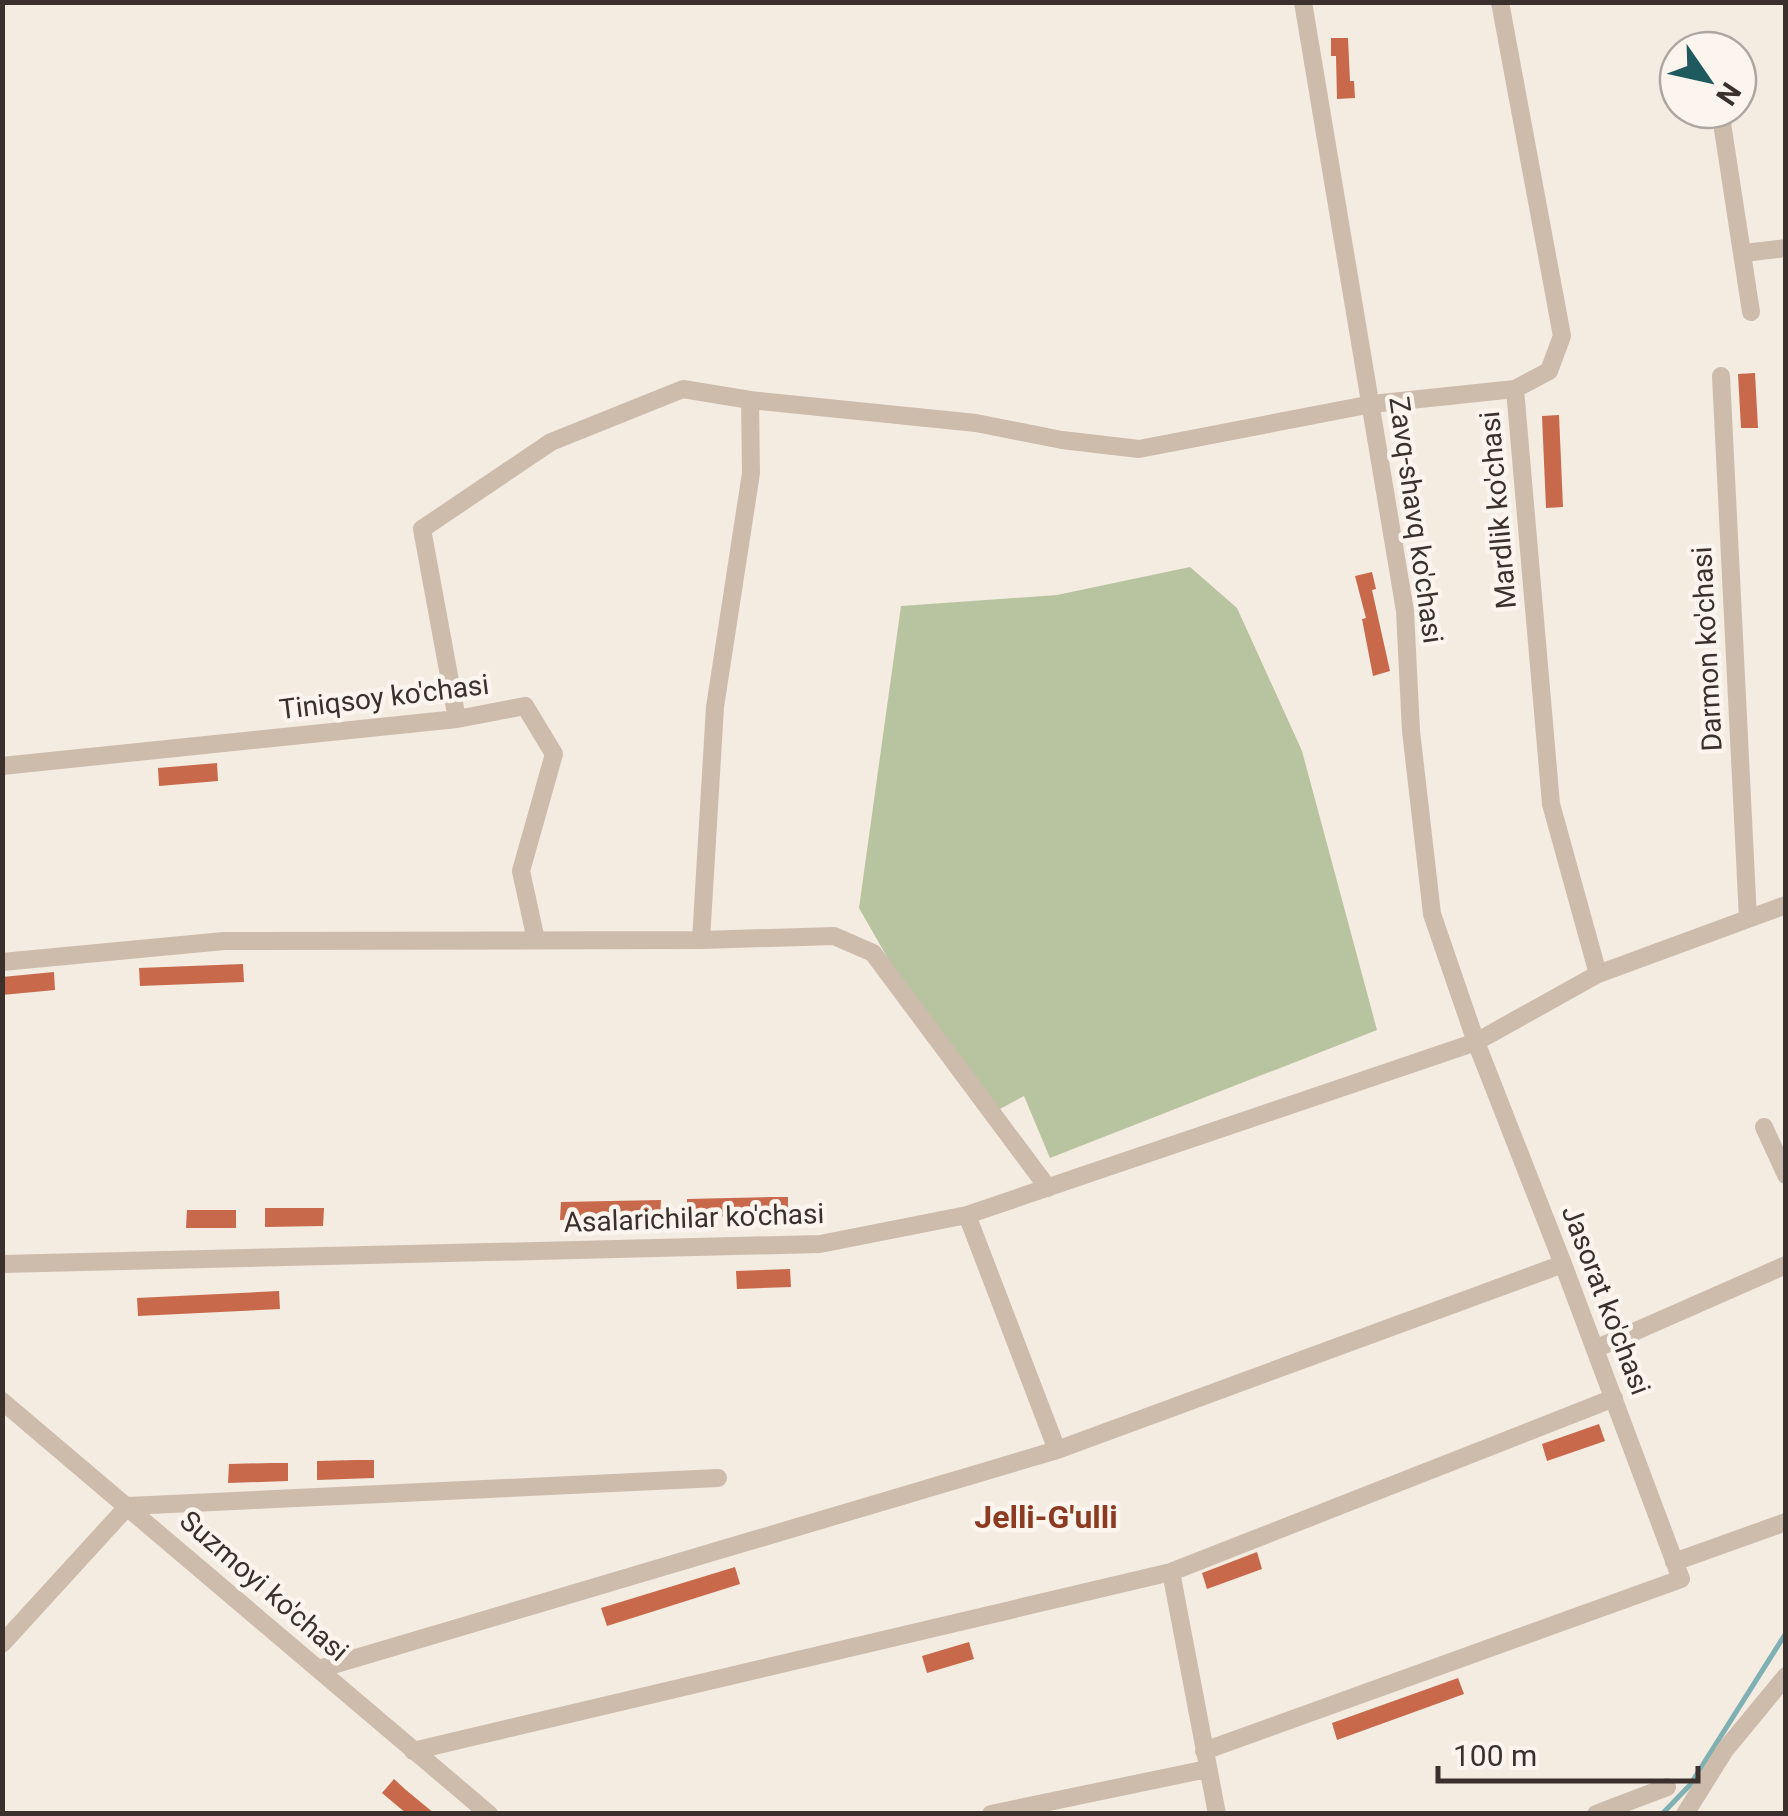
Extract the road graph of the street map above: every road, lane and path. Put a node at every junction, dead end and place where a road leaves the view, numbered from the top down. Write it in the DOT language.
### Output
graph roads {
  1 [pos="1303,2"];
  2 [pos="1500,2"];
  3 [pos="1723,130"];
  4 [pos="1786,248"];
  5 [pos="1744,252"];
  6 [pos="1751,312"];
  7 [pos="1721,376"];
  8 [pos="1515,389"];
  9 [pos="750,400"];
  10 [pos="1372,404"];
  11 [pos="458,718"];
  12 [pos="2,766"];
  13 [pos="1786,905"];
  14 [pos="1748,919"];
  15 [pos="536,940"];
  16 [pos="701,940"];
  17 [pos="2,962"];
  18 [pos="1598,974"];
  19 [pos="1476,1042"];
  20 [pos="1764,1127"];
  21 [pos="1786,1175"];
  22 [pos="1048,1188"];
  23 [pos="967,1216"];
  24 [pos="2,1264"];
  25 [pos="1563,1264"];
  26 [pos="1786,1265"];
  27 [pos="1595,1350"];
  28 [pos="1614,1398"];
  29 [pos="2,1402"];
  30 [pos="1057,1450"];
  31 [pos="718,1478"];
  32 [pos="128,1506"];
  33 [pos="1786,1522"];
  34 [pos="1678,1570"];
  35 [pos="1170,1572"];
  36 [pos="2,1644"];
  37 [pos="318,1668"];
  38 [pos="1786,1676"];
  39 [pos="413,1751"];
  40 [pos="1206,1760"];
  41 [pos="1667,1787"];
  42 [pos="490,1814"];
  43 [pos="992,1814"];
  44 [pos="1216,1814"];
  45 [pos="1596,1814"];
  46 [pos="1685,1814"];
  1 -- 10 [label="street, Zavq-shavq ko'chasi"];
  2 -- 8 [label="street, Mardlik ko'chasi"];
  3 -- 5 [label="street"];
  4 -- 5 [label="street"];
  5 -- 6 [label="street"];
  7 -- 14 [label="street, Darmon ko'chasi"];
  8 -- 10 [label="street"];
  8 -- 18 [label="street, Mardlik ko'chasi"];
  9 -- 10 [label="street"];
  9 -- 11 [label="street"];
  9 -- 16 [label="street"];
  10 -- 19 [label="street, Zavq-shavq ko'chasi"];
  11 -- 12 [label="street, Tiniqsoy ko'chasi"];
  11 -- 15 [label="street, Tiniqsoy ko'chasi"];
  13 -- 14 [label="street, Asalarichilar ko'chasi"];
  14 -- 18 [label="street, Asalarichilar ko'chasi"];
  15 -- 16 [label="street"];
  15 -- 17 [label="street"];
  16 -- 22 [label="street"];
  18 -- 19 [label="street, Asalarichilar ko'chasi"];
  19 -- 22 [label="street, Asalarichilar ko'chasi"];
  19 -- 25 [label="street, Jasorat ko'chasi"];
  20 -- 21 [label="street"];
  22 -- 23 [label="street, Asalarichilar ko'chasi"];
  23 -- 24 [label="street, Asalarichilar ko'chasi"];
  23 -- 30 [label="street"];
  25 -- 27 [label="street, Jasorat ko'chasi"];
  25 -- 30 [label="street"];
  26 -- 27 [label="street"];
  27 -- 28 [label="street, Jasorat ko'chasi"];
  28 -- 34 [label="street, Jasorat ko'chasi"];
  28 -- 35 [label="street"];
  29 -- 32 [label="street, Suzmoyi ko'chasi"];
  30 -- 37 [label="street"];
  31 -- 32 [label="street"];
  32 -- 36 [label="street"];
  32 -- 37 [label="street, Suzmoyi ko'chasi"];
  33 -- 34 [label="street"];
  34 -- 40 [label="street"];
  35 -- 39 [label="street"];
  35 -- 40 [label="street"];
  37 -- 39 [label="street, Suzmoyi ko'chasi"];
  38 -- 46 [label="street"];
  39 -- 42 [label="street, Suzmoyi ko'chasi"];
  40 -- 43 [label="street"];
  40 -- 44 [label="street"];
  41 -- 45 [label="street"];
}
